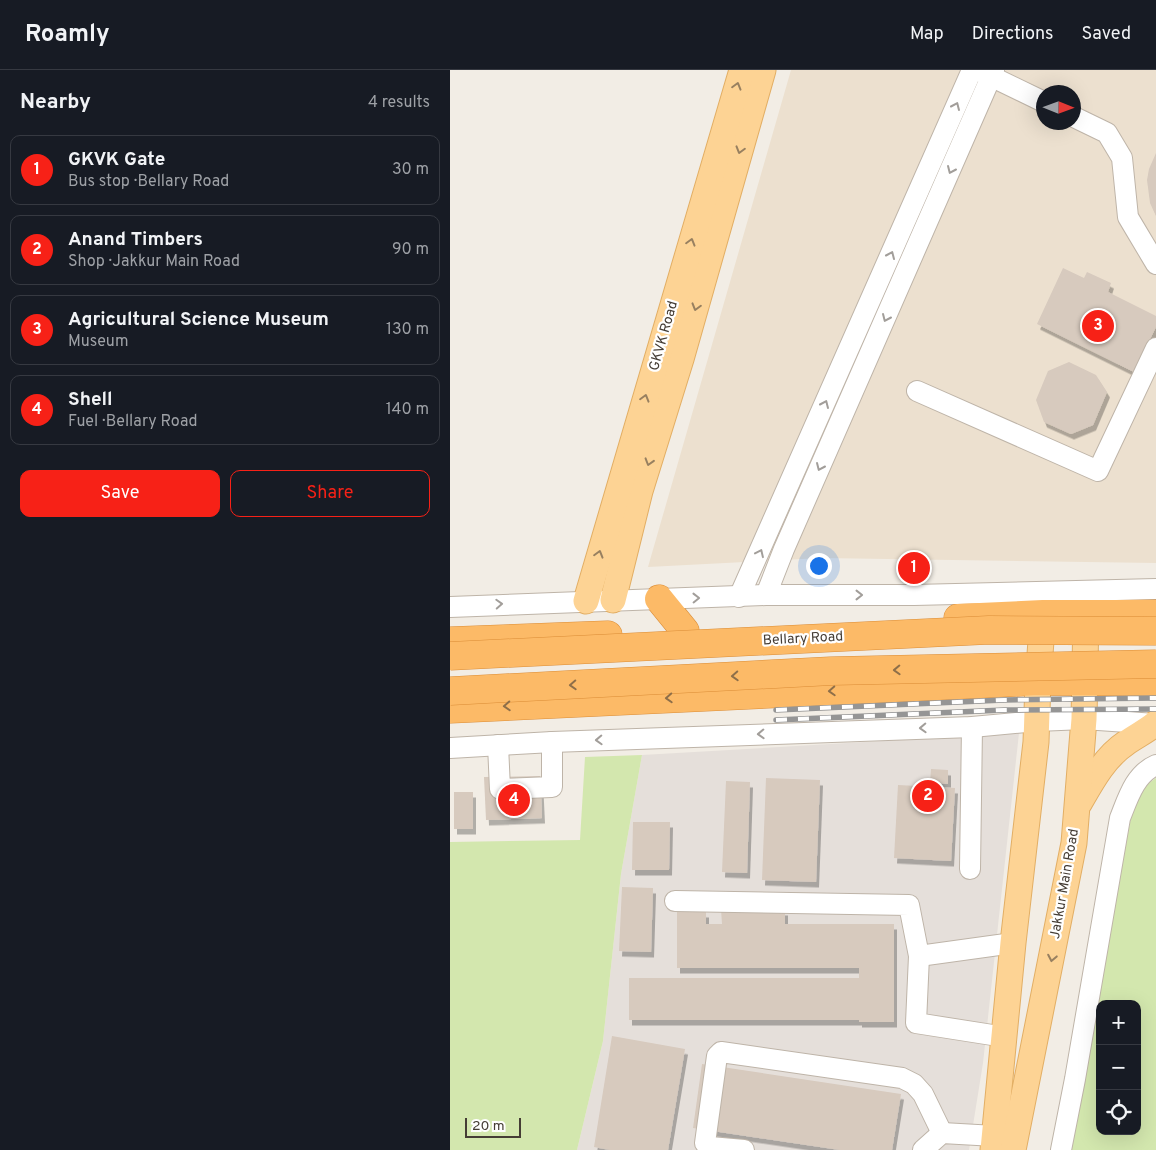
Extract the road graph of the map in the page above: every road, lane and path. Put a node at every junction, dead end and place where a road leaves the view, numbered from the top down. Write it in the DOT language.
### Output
graph roads {
  1 [pos="742,70"];
  2 [pos="764,70"];
  3 [pos="972,70"];
  4 [pos="988,72"];
  5 [pos="1036,98"];
  6 [pos="1081,120"];
  7 [pos="1156,264"];
  8 [pos="1156,348"];
  9 [pos="917,391"];
  10 [pos="1156,589"];
  11 [pos="766,596"];
  12 [pos="739,597"];
  13 [pos="659,599"];
  14 [pos="612,600"];
  15 [pos="586,601"];
  16 [pos="1086,602"];
  17 [pos="1043,603"];
  18 [pos="450,607"];
  19 [pos="1156,614"];
  20 [pos="685,631"];
  21 [pos="1156,631"];
  22 [pos="450,641"];
  23 [pos="450,656"];
  24 [pos="1156,664"];
  25 [pos="1038,682"];
  26 [pos="1085,682"];
  27 [pos="1156,682"];
  28 [pos="450,691"];
  29 [pos="450,709"];
  30 [pos="1084,719"];
  31 [pos="1037,721"];
  32 [pos="1156,723"];
  33 [pos="972,726"];
  34 [pos="552,742"];
  35 [pos="498,745"];
  36 [pos="450,748"];
  37 [pos="1156,765"];
  38 [pos="1077,807"];
  39 [pos="970,869"];
  40 [pos="675,901"];
  41 [pos="1013,943"];
  42 [pos="919,956"];
  43 [pos="1005,1038"];
  44 [pos="942,1133"];
  45 [pos="1000,1145"];
  46 [pos="744,1150"];
  47 [pos="923,1150"];
  48 [pos="1061,1150"];
  15 -- 1 [label="main road, GKVK Road, one-way"];
  2 -- 14 [label="main road, GKVK Road, one-way"];
  12 -- 3 [label="street, one-way"];
  4 -- 5 [label="street"];
  4 -- 11 [label="street, one-way"];
  6 -- 7 [label="street"];
  8 -- 9 [label="street"];
  10 -- 16 [label="street"];
  11 -- 12 [label="street"];
  11 -- 17 [label="street, one-way"];
  13 -- 12 [label="street, one-way"];
  13 -- 14 [label="street"];
  13 -- 20 [label="highway"];
  14 -- 15 [label="street"];
  18 -- 15 [label="street, one-way"];
  16 -- 17 [label="highway, Bellary Road"];
  16 -- 19 [label="highway, Bellary Road"];
  16 -- 26 [label="main road, Jakkur Main Road"];
  17 -- 20 [label="highway, Bellary Road"];
  17 -- 25 [label="main road"];
  20 -- 22 [label="highway, Bellary Road"];
  21 -- 23 [label="highway, Bellary Road, bridge"];
  24 -- 28 [label="highway, one-way, bridge"];
  25 -- 26 [label="highway"];
  25 -- 29 [label="highway, one-way"];
  25 -- 31 [label="main road"];
  26 -- 27 [label="highway"];
  26 -- 30 [label="main road, Jakkur Main Road"];
  30 -- 31 [label="street"];
  30 -- 32 [label="street"];
  30 -- 38 [label="main road, Jakkur Main Road"];
  31 -- 33 [label="street"];
  31 -- 41 [label="main road"];
  32 -- 38 [label="main road"];
  33 -- 34 [label="street, one-way"];
  33 -- 39 [label="street"];
  34 -- 35 [label="street"];
  34 -- 35 [label="street"];
  35 -- 36 [label="street"];
  37 -- 48 [label="street"];
  38 -- 45 [label="main road, Jakkur Main Road, one-way"];
  40 -- 42 [label="street"];
  41 -- 42 [label="street"];
  41 -- 43 [label="main road"];
  42 -- 43 [label="street"];
  43 -- 45 [label="main road"];
  44 -- 45 [label="street"];
  44 -- 46 [label="street"];
  44 -- 47 [label="street"];
}
